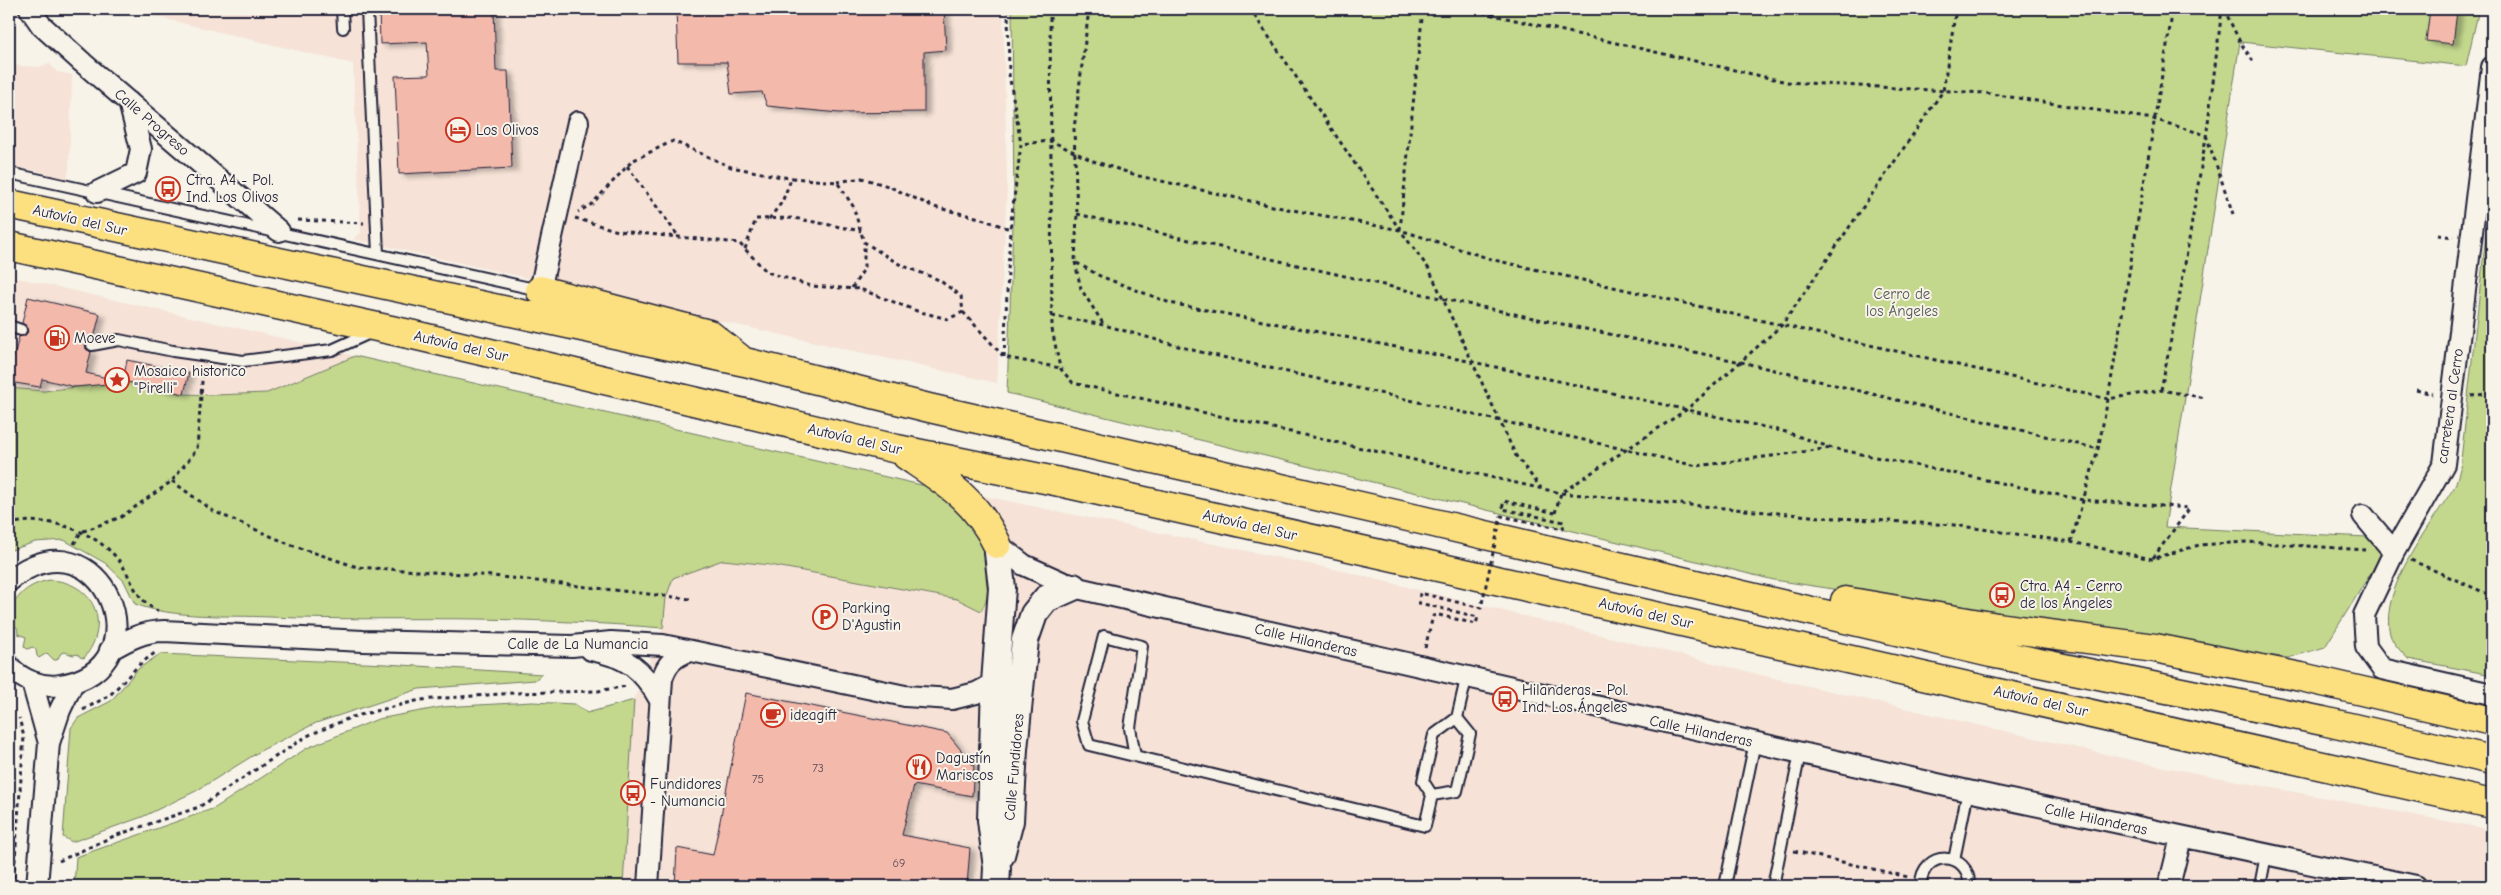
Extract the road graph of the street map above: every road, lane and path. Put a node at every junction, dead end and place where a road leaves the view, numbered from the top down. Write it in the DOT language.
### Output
graph roads {
  1 [pos="30,9"];
  2 [pos="342,9"];
  3 [pos="367,9"];
  4 [pos="1008,9"];
  5 [pos="1050,9"];
  6 [pos="1089,9"];
  7 [pos="1250,9"];
  8 [pos="1423,9"];
  9 [pos="1467,9"];
  10 [pos="1956,9"];
  11 [pos="2173,9"];
  12 [pos="2223,9"];
  13 [pos="343,28"];
  14 [pos="2255,64"];
  15 [pos="2492,67"];
  16 [pos="1943,91"];
  17 [pos="129,102"];
  18 [pos="2153,119"];
  19 [pos="578,122"];
  20 [pos="2206,135"];
  21 [pos="1051,141"];
  22 [pos="1021,144"];
  23 [pos="1074,152"];
  24 [pos="627,166"];
  25 [pos="9,173"];
  26 [pos="792,177"];
  27 [pos="837,182"];
  28 [pos="97,192"];
  29 [pos="9,204"];
  30 [pos="1077,214"];
  31 [pos="2233,214"];
  32 [pos="769,219"];
  33 [pos="377,223"];
  34 [pos="286,226"];
  35 [pos="1010,229"];
  36 [pos="1400,230"];
  37 [pos="861,231"];
  38 [pos="680,237"];
  39 [pos="864,242"];
  40 [pos="9,246"];
  41 [pos="746,249"];
  42 [pos="378,254"];
  43 [pos="1075,262"];
  44 [pos="852,288"];
  45 [pos="540,290"];
  46 [pos="1444,298"];
  47 [pos="963,312"];
  48 [pos="1052,316"];
  49 [pos="1104,325"];
  50 [pos="1782,325"];
  51 [pos="9,326"];
  52 [pos="381,327"];
  53 [pos="21,330"];
  54 [pos="92,346"];
  55 [pos="204,356"];
  56 [pos="1004,357"];
  57 [pos="745,362"];
  58 [pos="1473,362"];
  59 [pos="1741,362"];
  60 [pos="1060,368"];
  61 [pos="2161,390"];
  62 [pos="2206,398"];
  63 [pos="2108,399"];
  64 [pos="1686,410"];
  65 [pos="1501,423"];
  66 [pos="1832,448"];
  67 [pos="897,449"];
  68 [pos="2098,449"];
  69 [pos="1627,450"];
  70 [pos="172,481"];
  71 [pos="1541,488"];
  72 [pos="1561,493"];
  73 [pos="2083,500"];
  74 [pos="2363,515"];
  75 [pos="9,522"];
  76 [pos="14,522"];
  77 [pos="2072,542"];
  78 [pos="997,544"];
  79 [pos="2394,552"];
  80 [pos="2152,559"];
  81 [pos="63,561"];
  82 [pos="9,581"];
  83 [pos="1072,587"];
  84 [pos="1745,594"];
  85 [pos="2492,596"];
  86 [pos="691,600"];
  87 [pos="115,607"];
  88 [pos="154,631"];
  89 [pos="572,646"];
  90 [pos="110,650"];
  91 [pos="689,651"];
  92 [pos="9,666"];
  93 [pos="1421,666"];
  94 [pos="644,677"];
  95 [pos="1466,678"];
  96 [pos="32,682"];
  97 [pos="73,683"];
  98 [pos="995,684"];
  99 [pos="2492,694"];
  100 [pos="1021,695"];
  101 [pos="660,700"];
  102 [pos="19,718"];
  103 [pos="1458,718"];
  104 [pos="2492,721"];
  105 [pos="49,742"];
  106 [pos="1755,742"];
  107 [pos="1800,753"];
  108 [pos="1135,756"];
  109 [pos="2492,760"];
  110 [pos="1968,791"];
  111 [pos="1432,795"];
  112 [pos="2492,804"];
  113 [pos="2181,838"];
  114 [pos="1781,847"];
  115 [pos="2266,855"];
  116 [pos="1954,860"];
  117 [pos="59,862"];
  118 [pos="996,877"];
  119 [pos="1920,883"];
  120 [pos="13,886"];
  121 [pos="37,886"];
  122 [pos="648,886"];
  123 [pos="1725,886"];
  124 [pos="1773,886"];
  125 [pos="1969,886"];
  126 [pos="2169,886"];
  127 [pos="2260,886"];
  128 [pos="2416,886"];
  1 -- 17 [label="street, Calle Progreso"];
  2 -- 13 [label="lane"];
  3 -- 33 [label="lane"];
  4 -- 22 [label="path"];
  5 -- 21 [label="path"];
  6 -- 23 [label="path"];
  7 -- 36 [label="path"];
  8 -- 36 [label="path"];
  9 -- 16 [label="path"];
  10 -- 16 [label="path"];
  11 -- 18 [label="path"];
  12 -- 14 [label="path"];
  12 -- 20 [label="path"];
  15 -- 79 [label="street, carretera al Cerro"];
  16 -- 18 [label="path"];
  16 -- 50 [label="path"];
  17 -- 28 [label="street"];
  17 -- 34 [label="street, Calle Progreso"];
  18 -- 20 [label="path"];
  18 -- 63 [label="path"];
  19 -- 45 [label="street"];
  20 -- 31 [label="path"];
  20 -- 61 [label="path"];
  21 -- 22 [label="path"];
  21 -- 23 [label="path"];
  21 -- 48 [label="path"];
  22 -- 35 [label="path"];
  23 -- 30 [label="path"];
  23 -- 36 [label="path"];
  24 -- 26 [label="path"];
  24 -- 38 [label="path"];
  24 -- 38 [label="path"];
  25 -- 28 [label="lane"];
  26 -- 27 [label="path"];
  26 -- 32 [label="path"];
  27 -- 35 [label="path"];
  27 -- 37 [label="path"];
  28 -- 34 [label="lane"];
  29 -- 57 [label="highway, Autovía del Sur"];
  30 -- 43 [label="path"];
  30 -- 46 [label="path"];
  32 -- 37 [label="path"];
  32 -- 41 [label="path"];
  33 -- 34 [label="path"];
  33 -- 42 [label="lane"];
  34 -- 42 [label="lane"];
  35 -- 56 [label="path"];
  36 -- 46 [label="path"];
  36 -- 50 [label="path"];
  37 -- 39 [label="path"];
  38 -- 41 [label="path"];
  39 -- 44 [label="path"];
  39 -- 47 [label="path"];
  40 -- 52 [label="highway, Autovía del Sur"];
  41 -- 44 [label="path"];
  42 -- 45 [label="lane"];
  43 -- 49 [label="path"];
  43 -- 58 [label="path"];
  44 -- 47 [label="path"];
  45 -- 57 [label="highway"];
  46 -- 58 [label="path"];
  46 -- 59 [label="path"];
  47 -- 56 [label="path"];
  48 -- 49 [label="path"];
  48 -- 60 [label="path"];
  49 -- 65 [label="path"];
  50 -- 59 [label="path"];
  50 -- 63 [label="path"];
  51 -- 53 [label="lane"];
  52 -- 55 [label="lane"];
  52 -- 67 [label="highway, Autovía del Sur"];
  54 -- 55 [label="lane"];
  55 -- 70 [label="path"];
  56 -- 60 [label="path"];
  57 -- 84 [label="highway, Autovía del Sur"];
  58 -- 64 [label="path"];
  58 -- 65 [label="path"];
  59 -- 64 [label="path"];
  59 -- 68 [label="path"];
  60 -- 71 [label="path"];
  61 -- 62 [label="path"];
  61 -- 63 [label="path"];
  63 -- 68 [label="path"];
  64 -- 66 [label="path"];
  64 -- 69 [label="path"];
  65 -- 69 [label="path"];
  65 -- 71 [label="path"];
  66 -- 69 [label="path"];
  66 -- 73 [label="path"];
  67 -- 78 [label="highway"];
  67 -- 112 [label="highway, Autovía del Sur"];
  68 -- 73 [label="path"];
  69 -- 72 [label="path"];
  70 -- 81 [label="path"];
  70 -- 86 [label="path"];
  71 -- 72 [label="path"];
  72 -- 77 [label="path"];
  72 -- 93 [label="path, bridge"];
  73 -- 77 [label="path"];
  73 -- 80 [label="path"];
  74 -- 79 [label="street"];
  75 -- 76 [label="path"];
  77 -- 80 [label="path"];
  78 -- 83 [label="street, Calle Hilanderas"];
  78 -- 98 [label="street, Calle Fundidores"];
  79 -- 80 [label="path"];
  79 -- 85 [label="path"];
  79 -- 99 [label="street, carretera al Cerro"];
  81 -- 82 [label="street"];
  81 -- 87 [label="street"];
  83 -- 93 [label="street, Calle Hilanderas"];
  83 -- 100 [label="street, Calle Fundidores"];
  84 -- 104 [label="highway"];
  84 -- 109 [label="highway, Autovía del Sur"];
  87 -- 88 [label="street, Calle de La Numancia"];
  87 -- 90 [label="street"];
  88 -- 89 [label="street, Calle de La Numancia"];
  88 -- 90 [label="street, Calle de La Numancia"];
  89 -- 91 [label="street, Calle de La Numancia"];
  89 -- 94 [label="street"];
  90 -- 97 [label="street"];
  91 -- 98 [label="street, Calle de La Numancia"];
  91 -- 101 [label="street"];
  92 -- 96 [label="street"];
  93 -- 95 [label="street, Calle Hilanderas"];
  94 -- 101 [label="street"];
  94 -- 117 [label="path"];
  95 -- 103 [label="lane"];
  95 -- 106 [label="street, Calle Hilanderas"];
  96 -- 97 [label="street"];
  96 -- 105 [label="street"];
  97 -- 105 [label="street"];
  98 -- 100 [label="street, Calle Fundidores"];
  98 -- 118 [label="street, Calle Fundidores"];
  100 -- 118 [label="street, Calle Fundidores"];
  101 -- 122 [label="street"];
  102 -- 120 [label="path"];
  103 -- 111 [label="lane"];
  103 -- 111 [label="lane"];
  105 -- 121 [label="street"];
  106 -- 107 [label="street, Calle Hilanderas"];
  106 -- 123 [label="lane"];
  107 -- 110 [label="street, Calle Hilanderas"];
  107 -- 114 [label="lane"];
  108 -- 108 [label="lane"];
  108 -- 111 [label="lane"];
  110 -- 113 [label="street, Calle Hilanderas"];
  110 -- 116 [label="lane"];
  113 -- 115 [label="street, Calle Hilanderas"];
  113 -- 126 [label="street"];
  114 -- 119 [label="path"];
  114 -- 124 [label="lane"];
  115 -- 127 [label="lane"];
  115 -- 128 [label="street, Calle Hilanderas"];
  116 -- 119 [label="lane"];
  116 -- 125 [label="lane"];
}
